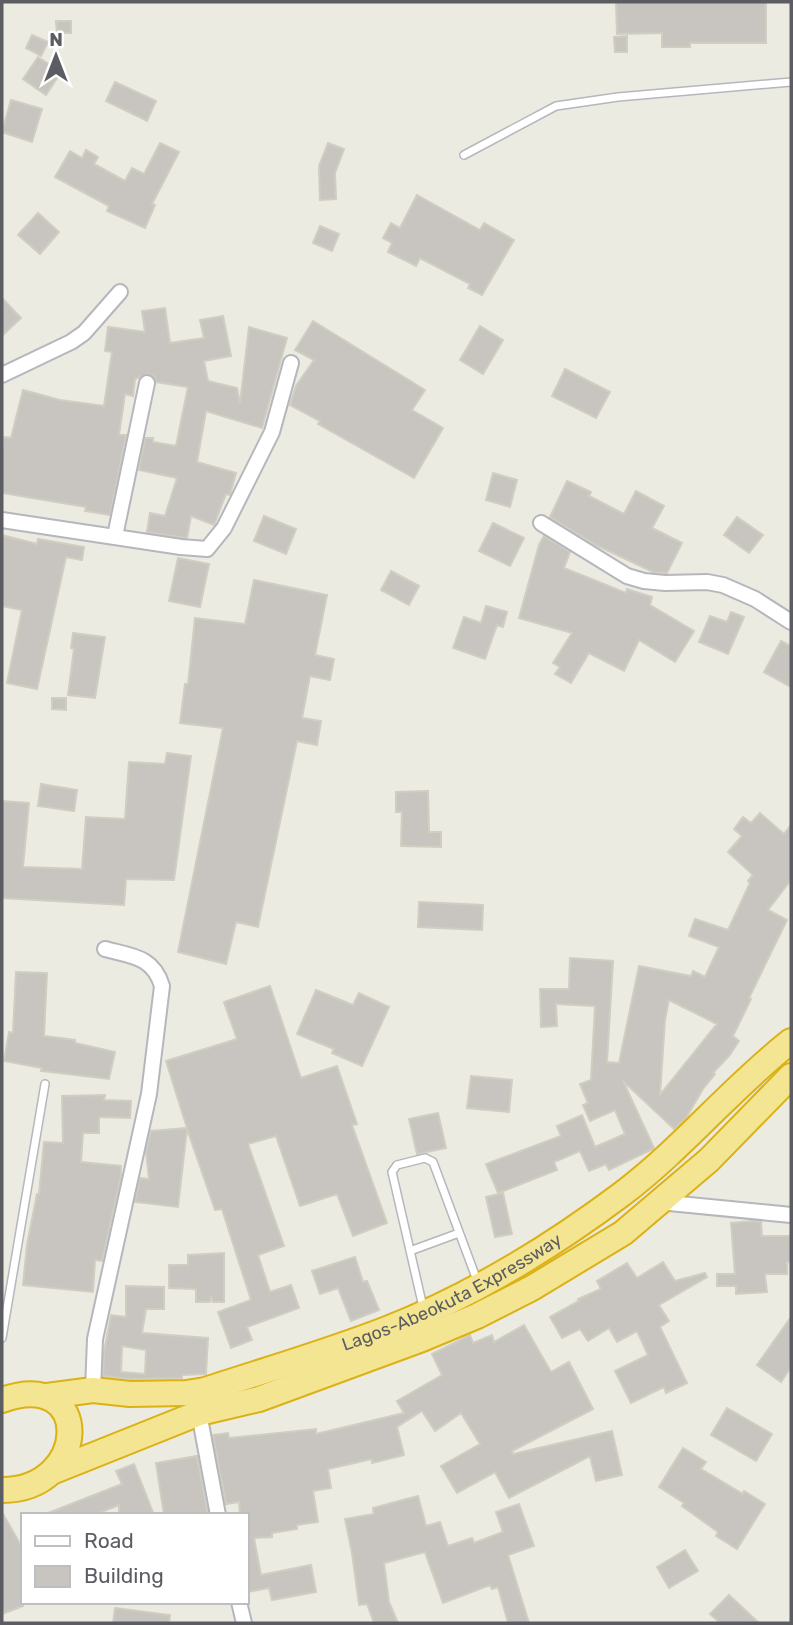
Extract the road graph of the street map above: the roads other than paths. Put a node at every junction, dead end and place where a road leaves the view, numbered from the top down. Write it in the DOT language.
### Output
graph roads {
  1 [pos="791,82"];
  2 [pos="464,155"];
  3 [pos="120,292"];
  4 [pos="290,363"];
  5 [pos="2,375"];
  6 [pos="147,383"];
  7 [pos="2,520"];
  8 [pos="541,523"];
  9 [pos="115,536"];
  10 [pos="791,622"];
  11 [pos="105,949"];
  12 [pos="791,1041"];
  13 [pos="791,1076"];
  14 [pos="45,1084"];
  15 [pos="659,1202"];
  16 [pos="791,1215"];
  17 [pos="459,1233"];
  18 [pos="410,1251"];
  19 [pos="479,1287"];
  20 [pos="5,1302"];
  21 [pos="424,1313"];
  22 [pos="2,1338"];
  23 [pos="93,1390"];
  24 [pos="47,1396"];
  25 [pos="2,1400"];
  26 [pos="199,1413"];
  27 [pos="54,1471"];
  28 [pos="32,1486"];
  29 [pos="2,1490"];
  30 [pos="2,1503"];
  31 [pos="218,1513"];
  32 [pos="239,1604"];
  33 [pos="244,1623"];
  1 -- 2 [label="lane"];
  3 -- 5 [label="street"];
  4 -- 9 [label="street"];
  6 -- 9 [label="street"];
  7 -- 9 [label="street"];
  8 -- 10 [label="street"];
  11 -- 23 [label="street"];
  12 -- 19 [label="highway, Lagos-Abeokuta Expressway"];
  13 -- 15 [label="highway, Lagos-Abeokuta Expressway"];
  14 -- 20 [label="lane"];
  15 -- 16 [label="street"];
  15 -- 26 [label="highway, Lagos-Abeokuta Expressway"];
  17 -- 18 [label="lane"];
  17 -- 18 [label="lane"];
  17 -- 19 [label="lane"];
  18 -- 21 [label="lane"];
  19 -- 21 [label="highway, Lagos-Abeokuta Expressway"];
  20 -- 22 [label="lane"];
  21 -- 23 [label="highway, Lagos-Abeokuta Expressway"];
  23 -- 24 [label="highway, Lagos-Abeokuta Expressway"];
  24 -- 25 [label="highway, Lagos-Abeokuta Expressway"];
  24 -- 27 [label="highway"];
  26 -- 27 [label="highway, Lagos-Abeokuta Expressway"];
  26 -- 31 [label="street"];
  27 -- 28 [label="highway, Lagos-Abeokuta Expressway"];
  28 -- 29 [label="highway"];
  28 -- 30 [label="highway"];
  32 -- 33 [label="street"];
}
